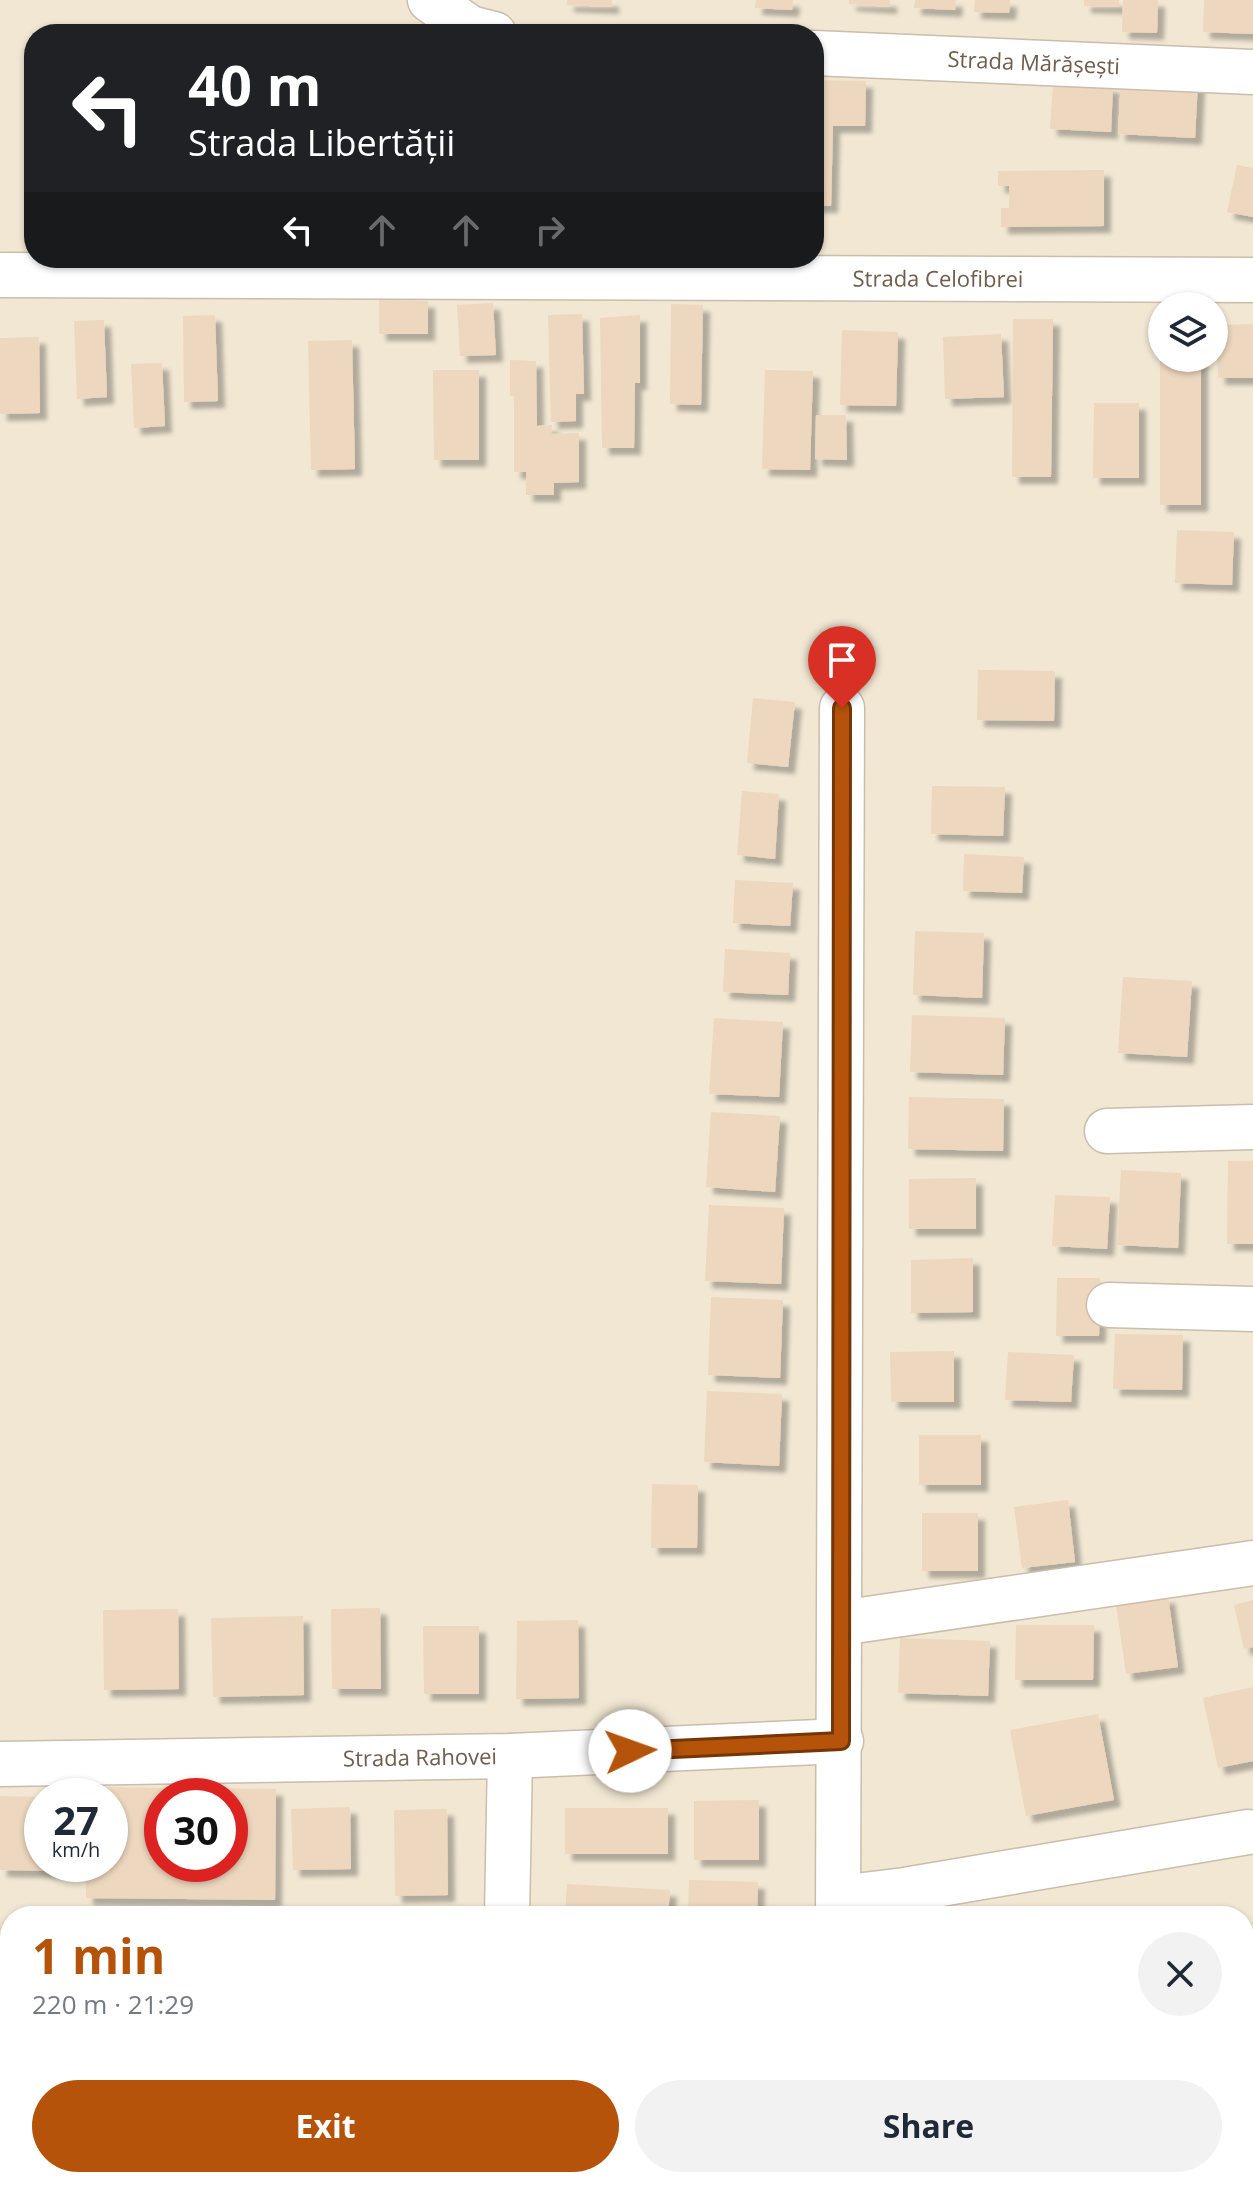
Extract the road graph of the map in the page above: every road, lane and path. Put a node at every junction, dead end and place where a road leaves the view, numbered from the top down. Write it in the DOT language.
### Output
graph roads {
  1 [pos="430,0"];
  2 [pos="464,24"];
  3 [pos="824,53"];
  4 [pos="1253,72"];
  5 [pos="0,275"];
  6 [pos="1253,280"];
  7 [pos="842,708"];
  8 [pos="1253,1127"];
  9 [pos="1107,1131"];
  10 [pos="1109,1305"];
  11 [pos="1253,1309"];
  12 [pos="1253,1563"];
  13 [pos="840,1623"];
  14 [pos="841,1741"];
  15 [pos="510,1756"];
  16 [pos="0,1764"];
  17 [pos="1248,1832"];
  18 [pos="507,1906"];
  19 [pos="839,1906"];
  20 [pos="843,1906"];
  1 -- 2 [label="street"];
  3 -- 4 [label="street, Strada Mărășești"];
  5 -- 6 [label="street, Strada Celofibrei"];
  7 -- 13 [label="street"];
  8 -- 9 [label="street"];
  10 -- 11 [label="street"];
  12 -- 13 [label="street"];
  13 -- 14 [label="street"];
  14 -- 15 [label="street, Strada Rahovei"];
  14 -- 19 [label="street"];
  15 -- 16 [label="street, Strada Rahovei"];
  15 -- 18 [label="street"];
  17 -- 20 [label="street"];
}
